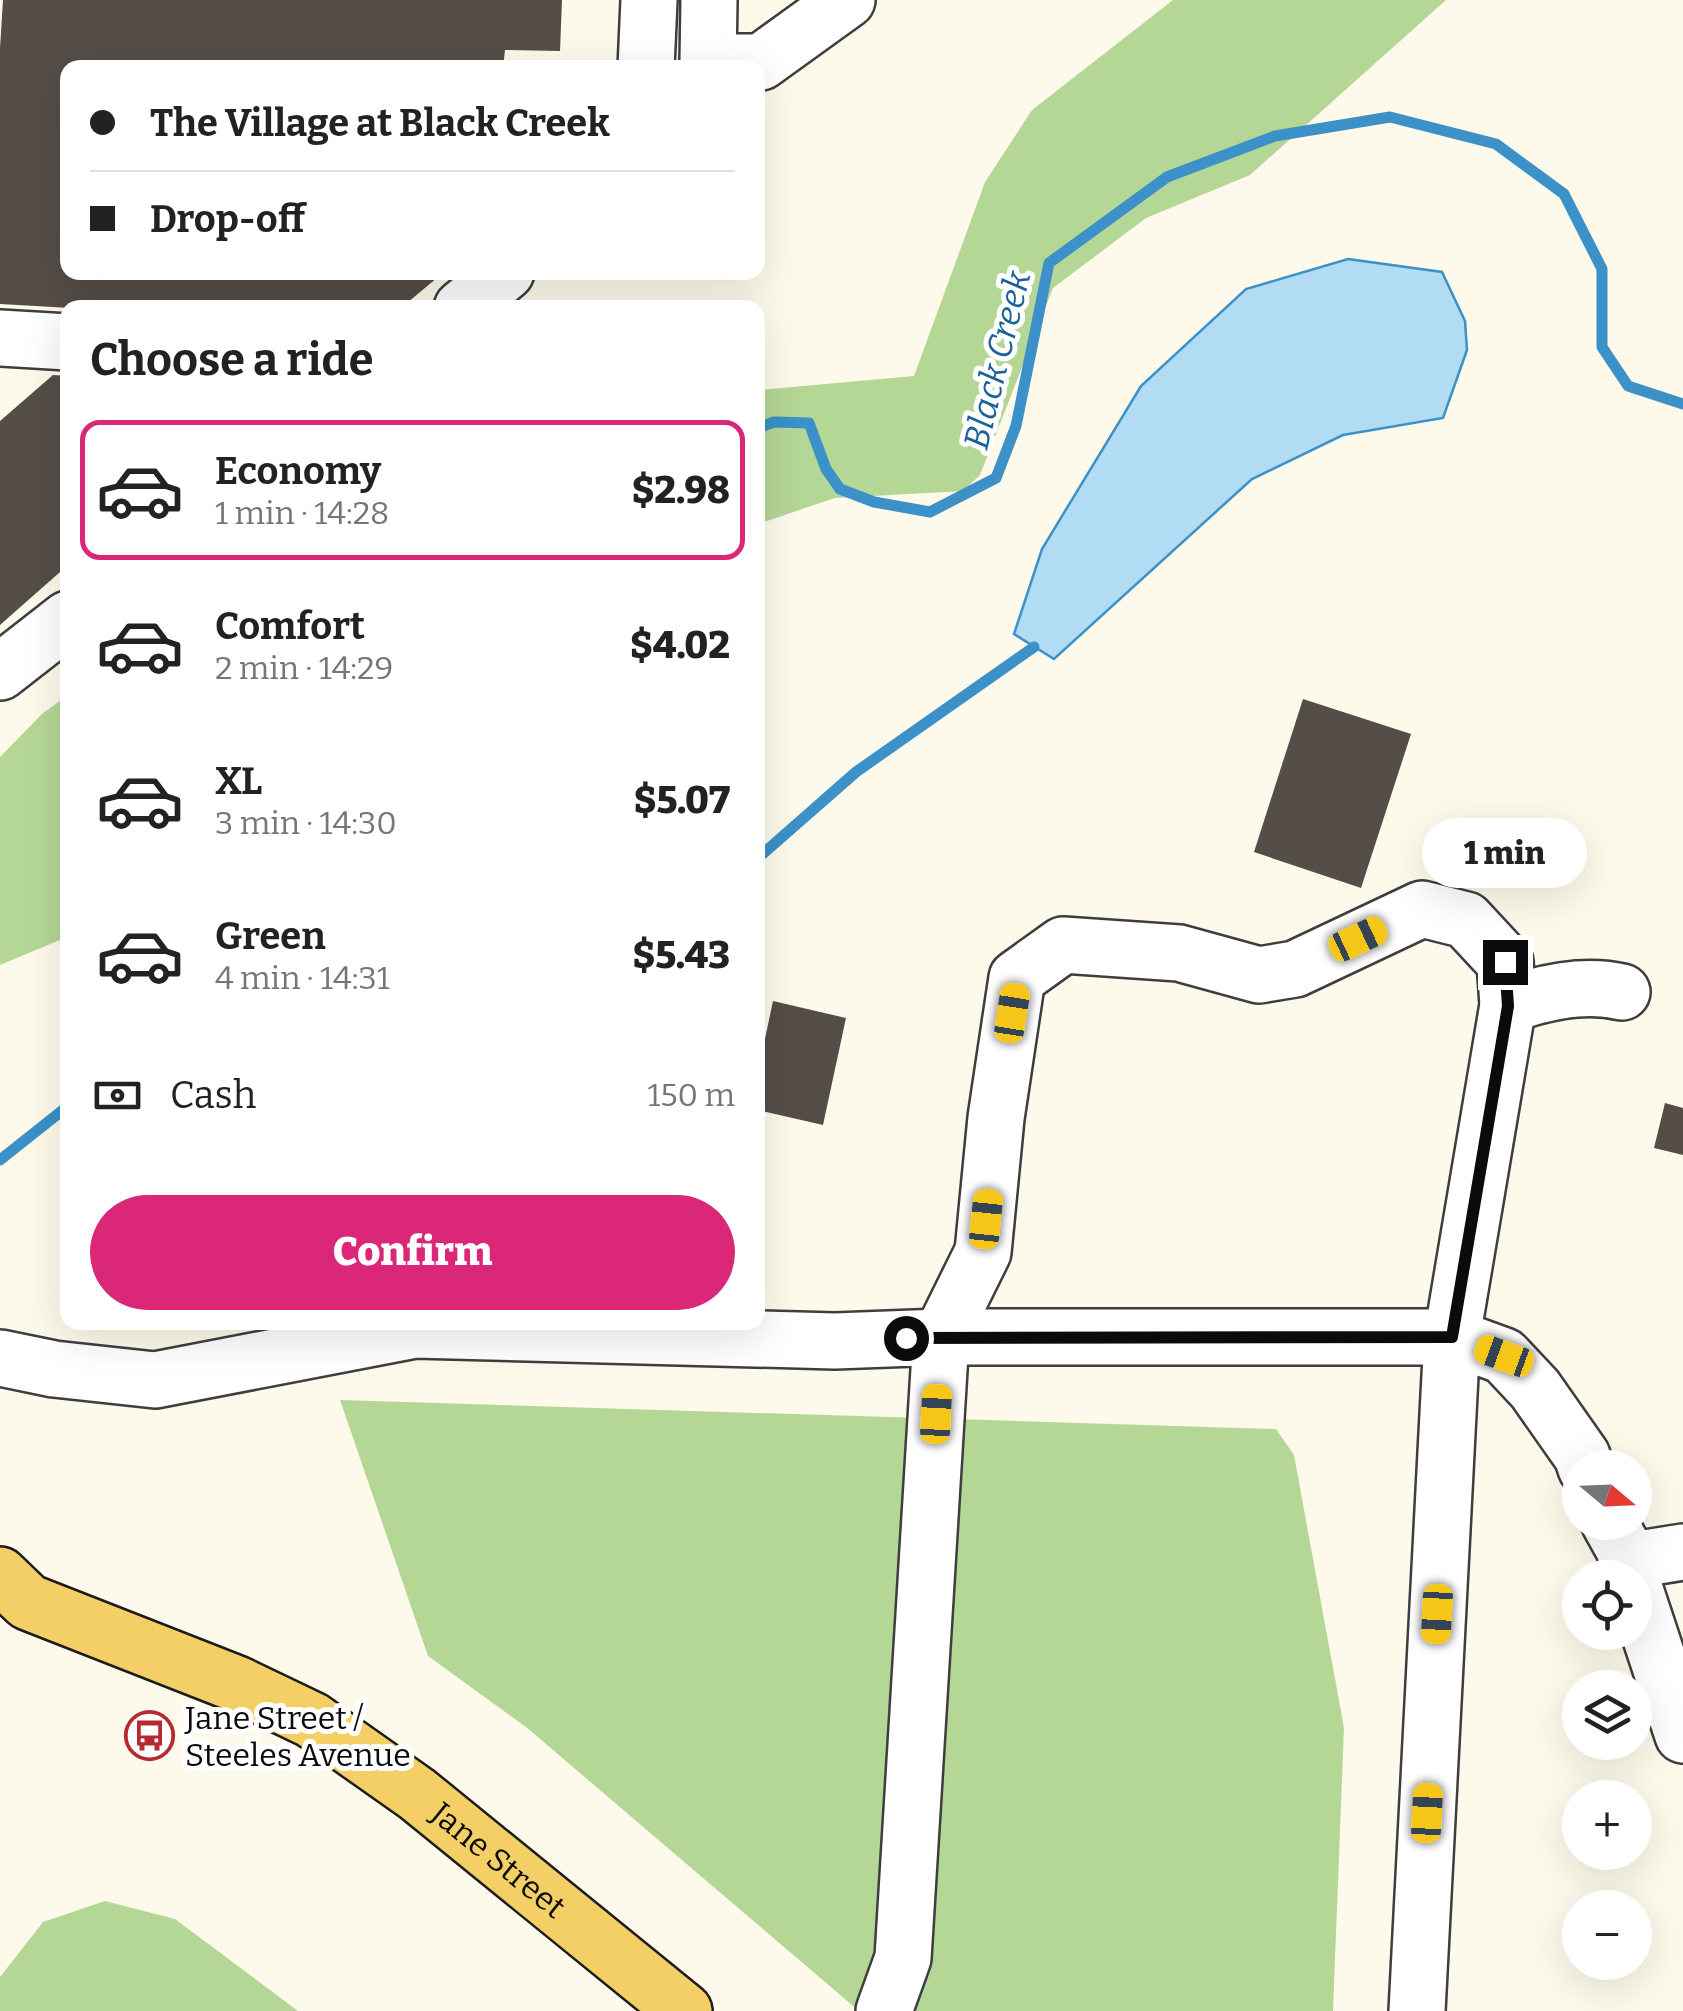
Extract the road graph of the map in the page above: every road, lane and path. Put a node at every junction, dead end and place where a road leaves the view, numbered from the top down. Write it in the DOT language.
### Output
graph roads {
  1 [pos="650,0"];
  2 [pos="708,0"];
  3 [pos="848,0"];
  4 [pos="646,60"];
  5 [pos="708,60"];
  6 [pos="764,60"];
  7 [pos="496,280"];
  8 [pos="472,300"];
  9 [pos="0,338"];
  10 [pos="60,342"];
  11 [pos="60,625"];
  12 [pos="0,672"];
  13 [pos="1622,992"];
  14 [pos="1508,1006"];
  15 [pos="941,1337"];
  16 [pos="1452,1337"];
  17 [pos="0,1358"];
  18 [pos="1578,1450"];
  19 [pos="1683,1552"];
  20 [pos="1642,1560"];
  21 [pos="9,1594"];
  22 [pos="1652,1641"];
  23 [pos="1683,1734"];
  24 [pos="684,2011"];
  25 [pos="884,2011"];
  26 [pos="1417,2011"];
  1 -- 4 [label="lane"];
  2 -- 5 [label="lane"];
  3 -- 6 [label="lane"];
  7 -- 8 [label="lane"];
  9 -- 10 [label="lane"];
  11 -- 12 [label="lane"];
  13 -- 14 [label="lane"];
  14 -- 15 [label="lane"];
  14 -- 16 [label="lane"];
  15 -- 16 [label="lane"];
  15 -- 17 [label="lane"];
  15 -- 25 [label="lane"];
  16 -- 18 [label="lane"];
  16 -- 26 [label="lane"];
  19 -- 20 [label="lane"];
  21 -- 24 [label="main road, Jane Street"];
  22 -- 23 [label="lane"];
}
